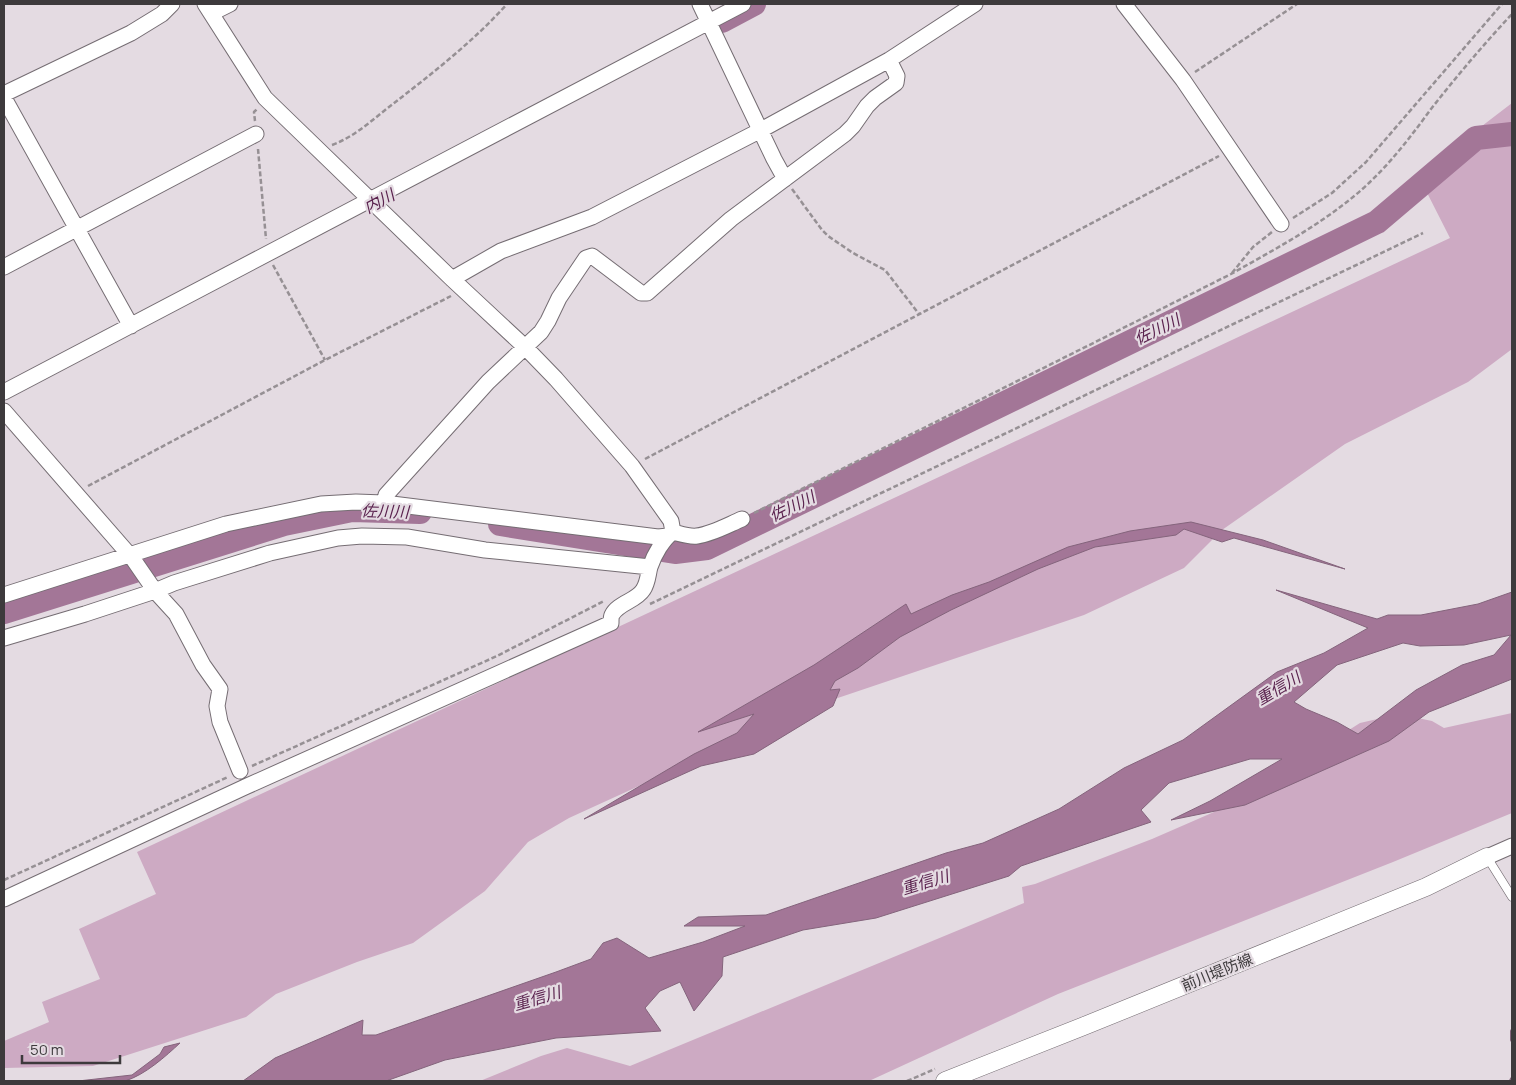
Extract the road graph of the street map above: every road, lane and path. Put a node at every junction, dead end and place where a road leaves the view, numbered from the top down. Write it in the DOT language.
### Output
graph roads {
  1 [pos="172,4"];
  2 [pos="230,4"];
  3 [pos="506,4"];
  4 [pos="700,4"];
  5 [pos="743,4"];
  6 [pos="975,4"];
  7 [pos="1124,4"];
  8 [pos="1297,4"];
  9 [pos="1502,4"];
  10 [pos="208,9"];
  11 [pos="1512,14"];
  12 [pos="709,22"];
  13 [pos="889,60"];
  14 [pos="1183,80"];
  15 [pos="4,94"];
  16 [pos="4,98"];
  17 [pos="265,98"];
  18 [pos="761,130"];
  19 [pos="256,134"];
  20 [pos="320,150"];
  21 [pos="1230,150"];
  22 [pos="785,179"];
  23 [pos="370,199"];
  24 [pos="1281,224"];
  25 [pos="78,229"];
  26 [pos="1423,232"];
  27 [pos="267,254"];
  28 [pos="4,267"];
  29 [pos="1232,274"];
  30 [pos="458,284"];
  31 [pos="919,314"];
  32 [pos="131,326"];
  33 [pos="525,347"];
  34 [pos="325,360"];
  35 [pos="4,392"];
  36 [pos="4,411"];
  37 [pos="632,466"];
  38 [pos="75,494"];
  39 [pos="384,503"];
  40 [pos="742,519"];
  41 [pos="669,536"];
  42 [pos="131,557"];
  43 [pos="651,564"];
  44 [pos="154,589"];
  45 [pos="4,595"];
  46 [pos="610,597"];
  47 [pos="646,606"];
  48 [pos="4,638"];
  49 [pos="240,772"];
  50 [pos="1512,846"];
  51 [pos="1487,856"];
  52 [pos="4,880"];
  53 [pos="1512,897"];
  54 [pos="4,899"];
  55 [pos="945,1081"];
  1 -- 15 [label="street"];
  2 -- 10 [label="street"];
  3 -- 20 [label="path"];
  4 -- 12 [label="street"];
  5 -- 12 [label="street"];
  6 -- 13 [label="street"];
  7 -- 14 [label="street"];
  8 -- 14 [label="path"];
  9 -- 24 [label="path"];
  10 -- 17 [label="street"];
  11 -- 29 [label="path"];
  12 -- 18 [label="street"];
  12 -- 23 [label="street"];
  13 -- 18 [label="street"];
  13 -- 22 [label="street"];
  14 -- 21 [label="street"];
  16 -- 25 [label="street"];
  17 -- 19 [label="path"];
  17 -- 20 [label="street"];
  18 -- 22 [label="street"];
  18 -- 30 [label="street"];
  19 -- 25 [label="street"];
  19 -- 27 [label="path"];
  20 -- 23 [label="street"];
  21 -- 24 [label="street"];
  21 -- 31 [label="path"];
  22 -- 31 [label="path"];
  22 -- 33 [label="street"];
  23 -- 27 [label="street"];
  23 -- 30 [label="street"];
  24 -- 29 [label="path"];
  25 -- 28 [label="street"];
  25 -- 32 [label="street"];
  26 -- 47 [label="path"];
  27 -- 32 [label="street"];
  27 -- 34 [label="path"];
  29 -- 40 [label="path"];
  30 -- 33 [label="street"];
  30 -- 34 [label="path"];
  31 -- 37 [label="path"];
  32 -- 35 [label="street"];
  33 -- 37 [label="street"];
  33 -- 39 [label="street"];
  34 -- 38 [label="path"];
  36 -- 38 [label="street"];
  37 -- 41 [label="street"];
  38 -- 42 [label="street"];
  39 -- 41 [label="street"];
  39 -- 42 [label="street"];
  40 -- 41 [label="street"];
  41 -- 43 [label="street"];
  42 -- 44 [label="street"];
  42 -- 45 [label="street"];
  43 -- 44 [label="street"];
  43 -- 54 [label="street"];
  44 -- 48 [label="street"];
  44 -- 49 [label="street"];
  46 -- 49 [label="path"];
  49 -- 52 [label="path"];
  50 -- 51 [label="street"];
  51 -- 53 [label="lane"];
  51 -- 55 [label="street, 前川堤防線"];
}
